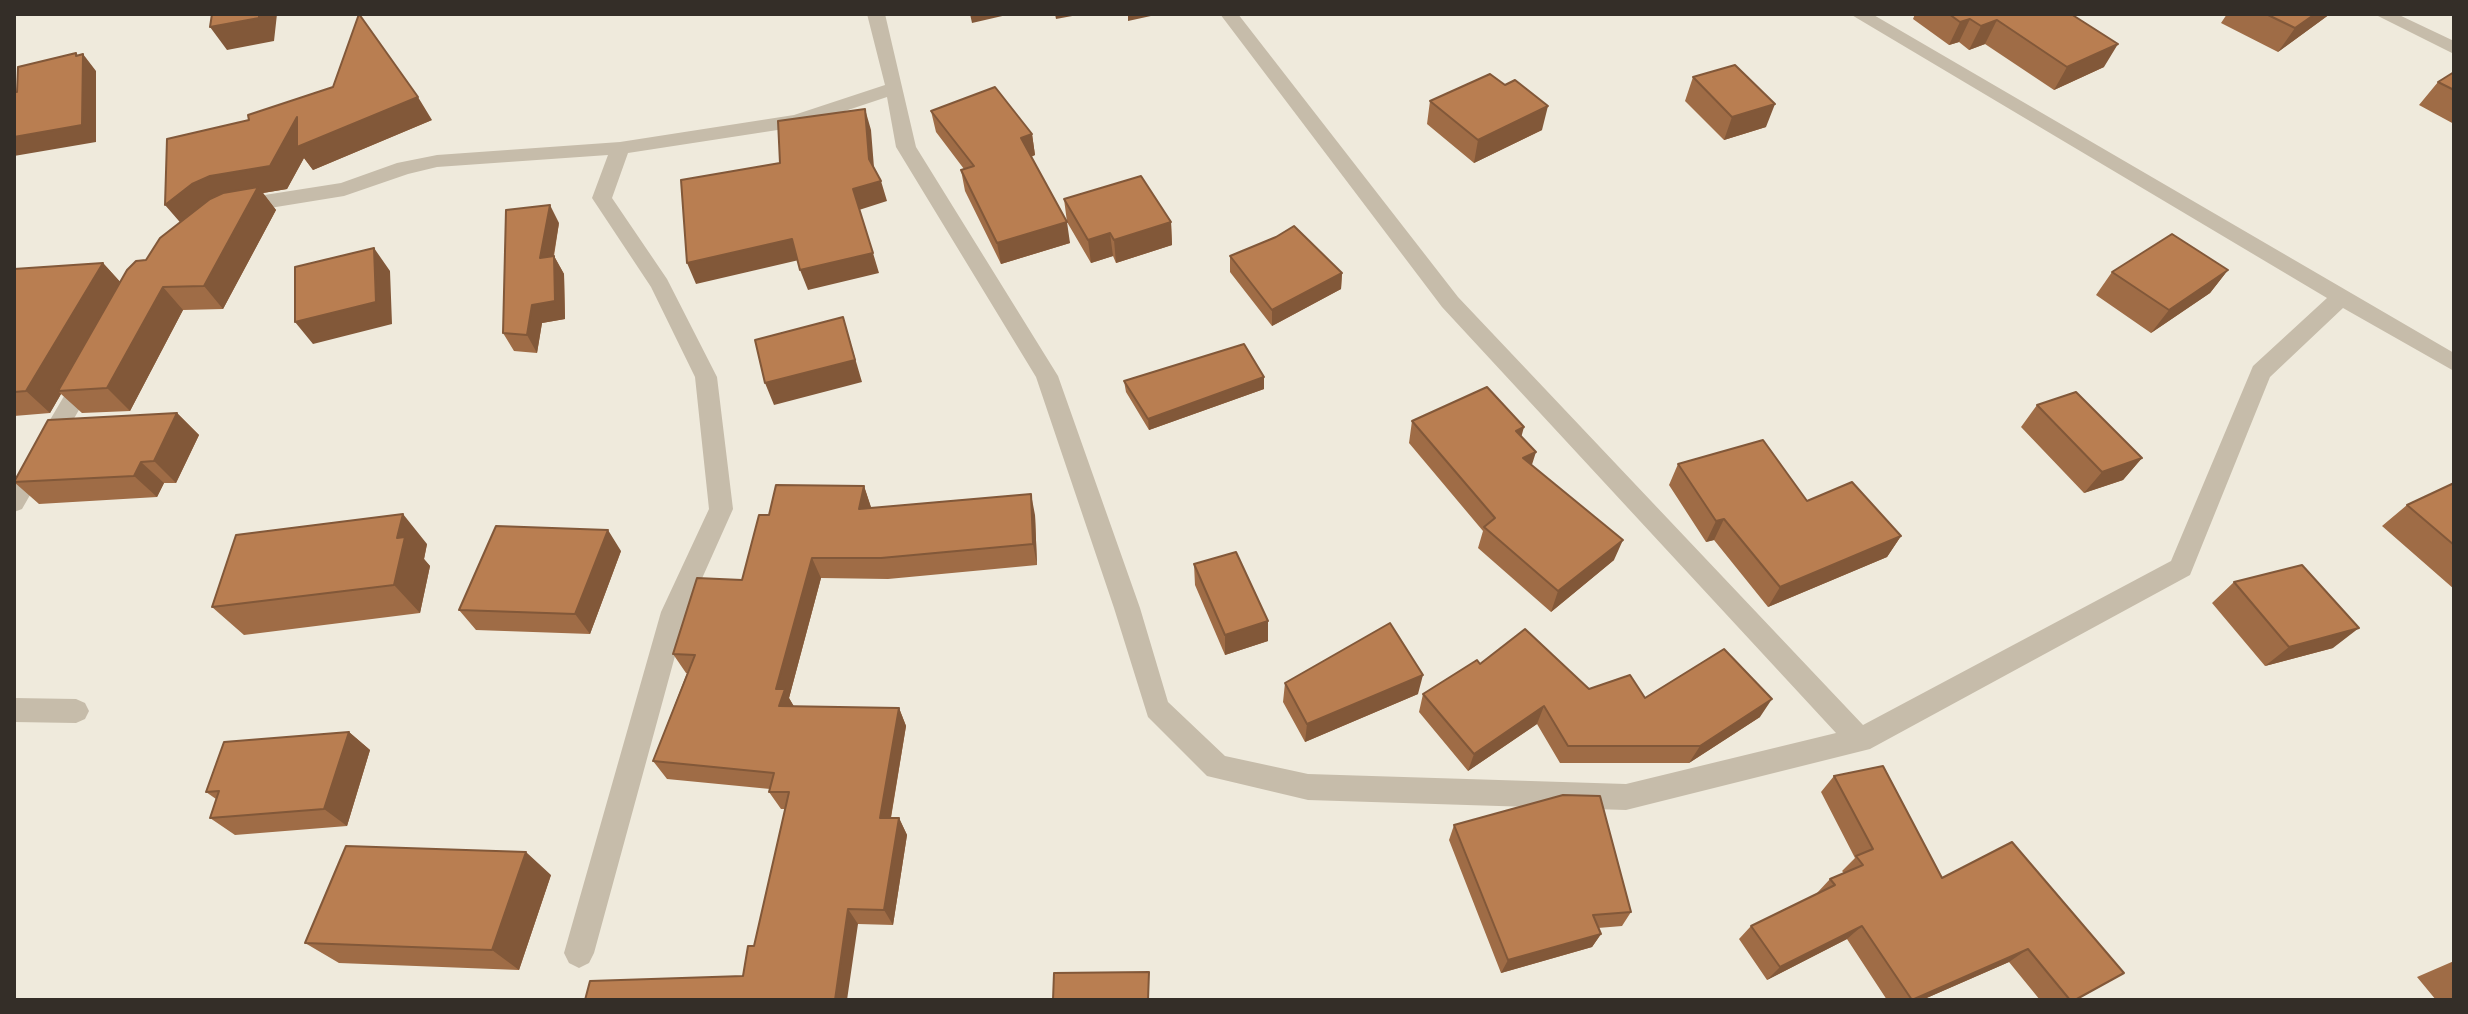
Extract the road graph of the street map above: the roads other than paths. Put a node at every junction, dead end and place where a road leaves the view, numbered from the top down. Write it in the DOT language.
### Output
graph roads {
  1 [pos="876,14"];
  2 [pos="1229,14"];
  3 [pos="1859,14"];
  4 [pos="2383,14"];
  5 [pos="2454,48"];
  6 [pos="895,88"];
  7 [pos="620,148"];
  8 [pos="219,215"];
  9 [pos="2342,297"];
  10 [pos="99,354"];
  11 [pos="2454,363"];
  12 [pos="14,502"];
  13 [pos="14,710"];
  14 [pos="76,711"];
  15 [pos="1860,740"];
  16 [pos="579,953"];
  1 -- 6 [label="street"];
  2 -- 15 [label="street"];
  3 -- 9 [label="street"];
  4 -- 5 [label="street"];
  6 -- 7 [label="street"];
  6 -- 15 [label="street"];
  7 -- 8 [label="street"];
  7 -- 16 [label="street"];
  9 -- 11 [label="street"];
  9 -- 15 [label="street"];
  10 -- 12 [label="street"];
  13 -- 14 [label="street"];
}
